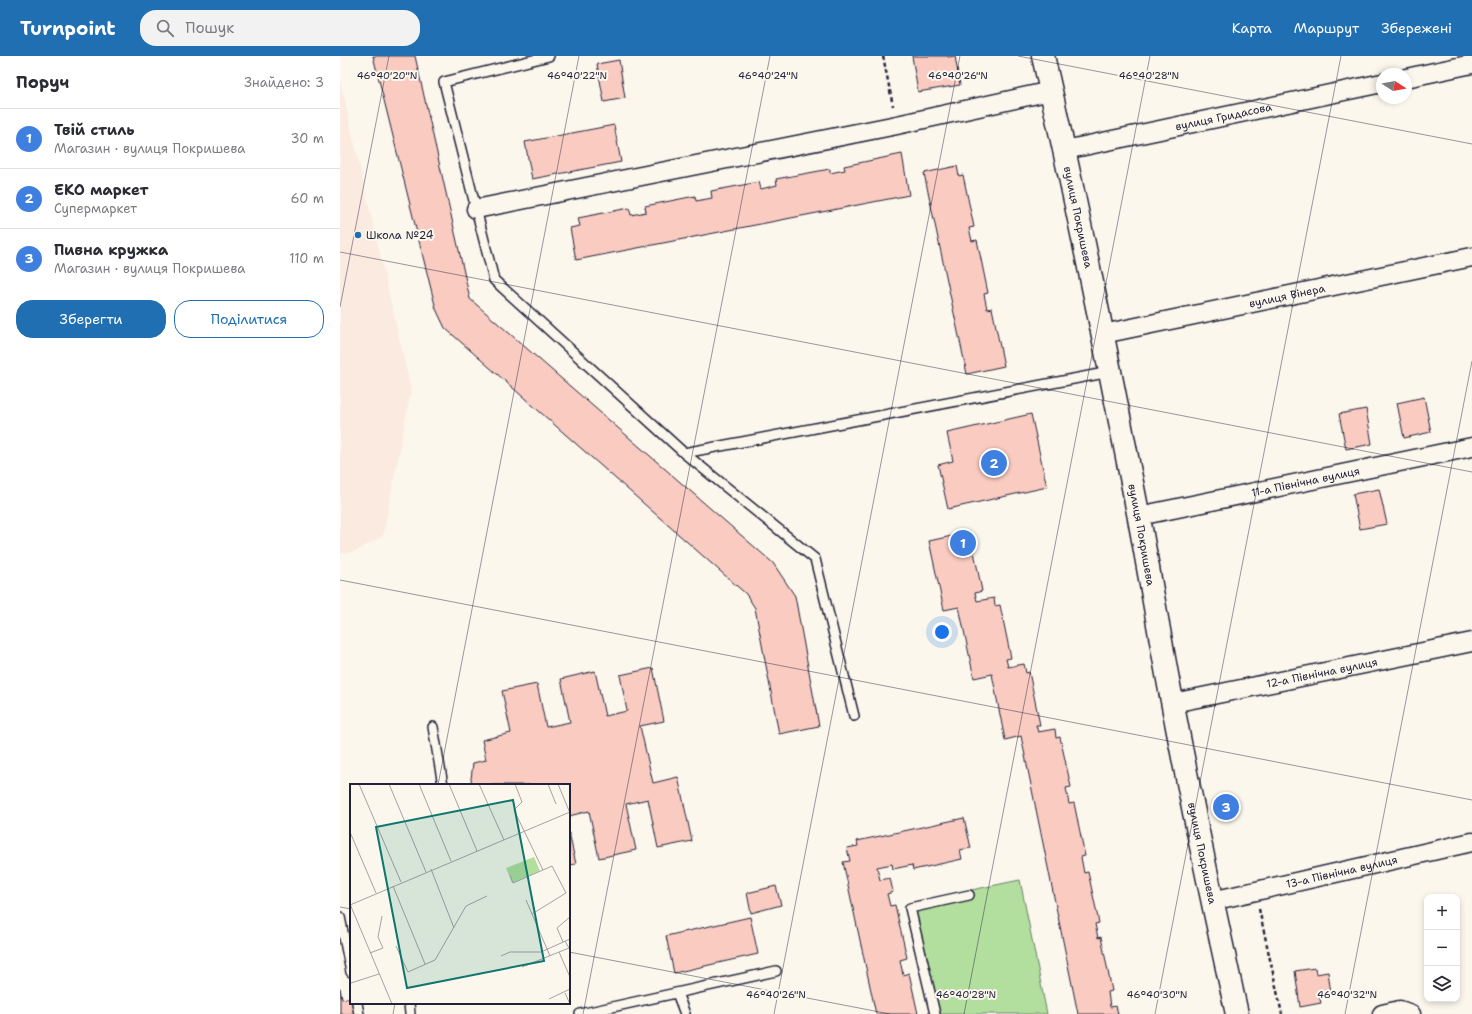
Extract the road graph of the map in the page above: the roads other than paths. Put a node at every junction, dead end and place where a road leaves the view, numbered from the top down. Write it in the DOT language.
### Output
graph roads {
  1 [pos="549,56"];
  2 [pos="1043,56"];
  3 [pos="1472,64"];
  4 [pos="1412,77"];
  5 [pos="1376,84"];
  6 [pos="1051,91"];
  7 [pos="1065,150"];
  8 [pos="476,209"];
  9 [pos="1472,257"];
  10 [pos="1102,334"];
  11 [pos="1110,372"];
  12 [pos="1472,447"];
  13 [pos="684,453"];
  14 [pos="1139,516"];
  15 [pos="1472,642"];
  16 [pos="1172,703"];
  17 [pos="854,716"];
  18 [pos="433,727"];
  19 [pos="443,784"];
  20 [pos="1472,842"];
  21 [pos="969,895"];
  22 [pos="1212,901"];
  23 [pos="340,917"];
  24 [pos="350,967"];
  25 [pos="776,970"];
  26 [pos="677,992"];
  27 [pos="357,1004"];
  28 [pos="409,1004"];
  29 [pos="359,1014"];
  30 [pos="410,1014"];
  31 [pos="580,1014"];
  32 [pos="685,1014"];
  33 [pos="935,1014"];
  34 [pos="1237,1014"];
  35 [pos="1382,1014"];
  36 [pos="1411,1014"];
  1 -- 8 [label="lane"];
  2 -- 6 [label="street, вулиця Покришева"];
  3 -- 4 [label="street"];
  5 -- 7 [label="street, вулиця Гридасова"];
  6 -- 7 [label="street, вулиця Покришева"];
  6 -- 8 [label="street"];
  7 -- 10 [label="street, вулиця Покришева"];
  8 -- 13 [label="lane"];
  9 -- 10 [label="street, вулиця Вінера"];
  10 -- 11 [label="street, вулиця Покришева"];
  11 -- 13 [label="lane"];
  11 -- 14 [label="street, вулиця Покришева"];
  12 -- 14 [label="street, 11-а Північна вулиця"];
  13 -- 17 [label="lane"];
  14 -- 16 [label="street, вулиця Покришева"];
  15 -- 16 [label="street, 12-а Північна вулиця"];
  16 -- 22 [label="street, вулиця Покришева"];
  18 -- 19 [label="lane"];
  20 -- 22 [label="street, 13-а Північна вулиця"];
  21 -- 33 [label="lane"];
  22 -- 34 [label="street, вулиця Покришева"];
  23 -- 24 [label="lane"];
  25 -- 26 [label="lane"];
  26 -- 31 [label="lane"];
  26 -- 32 [label="lane"];
  27 -- 29 [label="lane"];
  28 -- 30 [label="lane"];
  35 -- 36 [label="street"];
}
